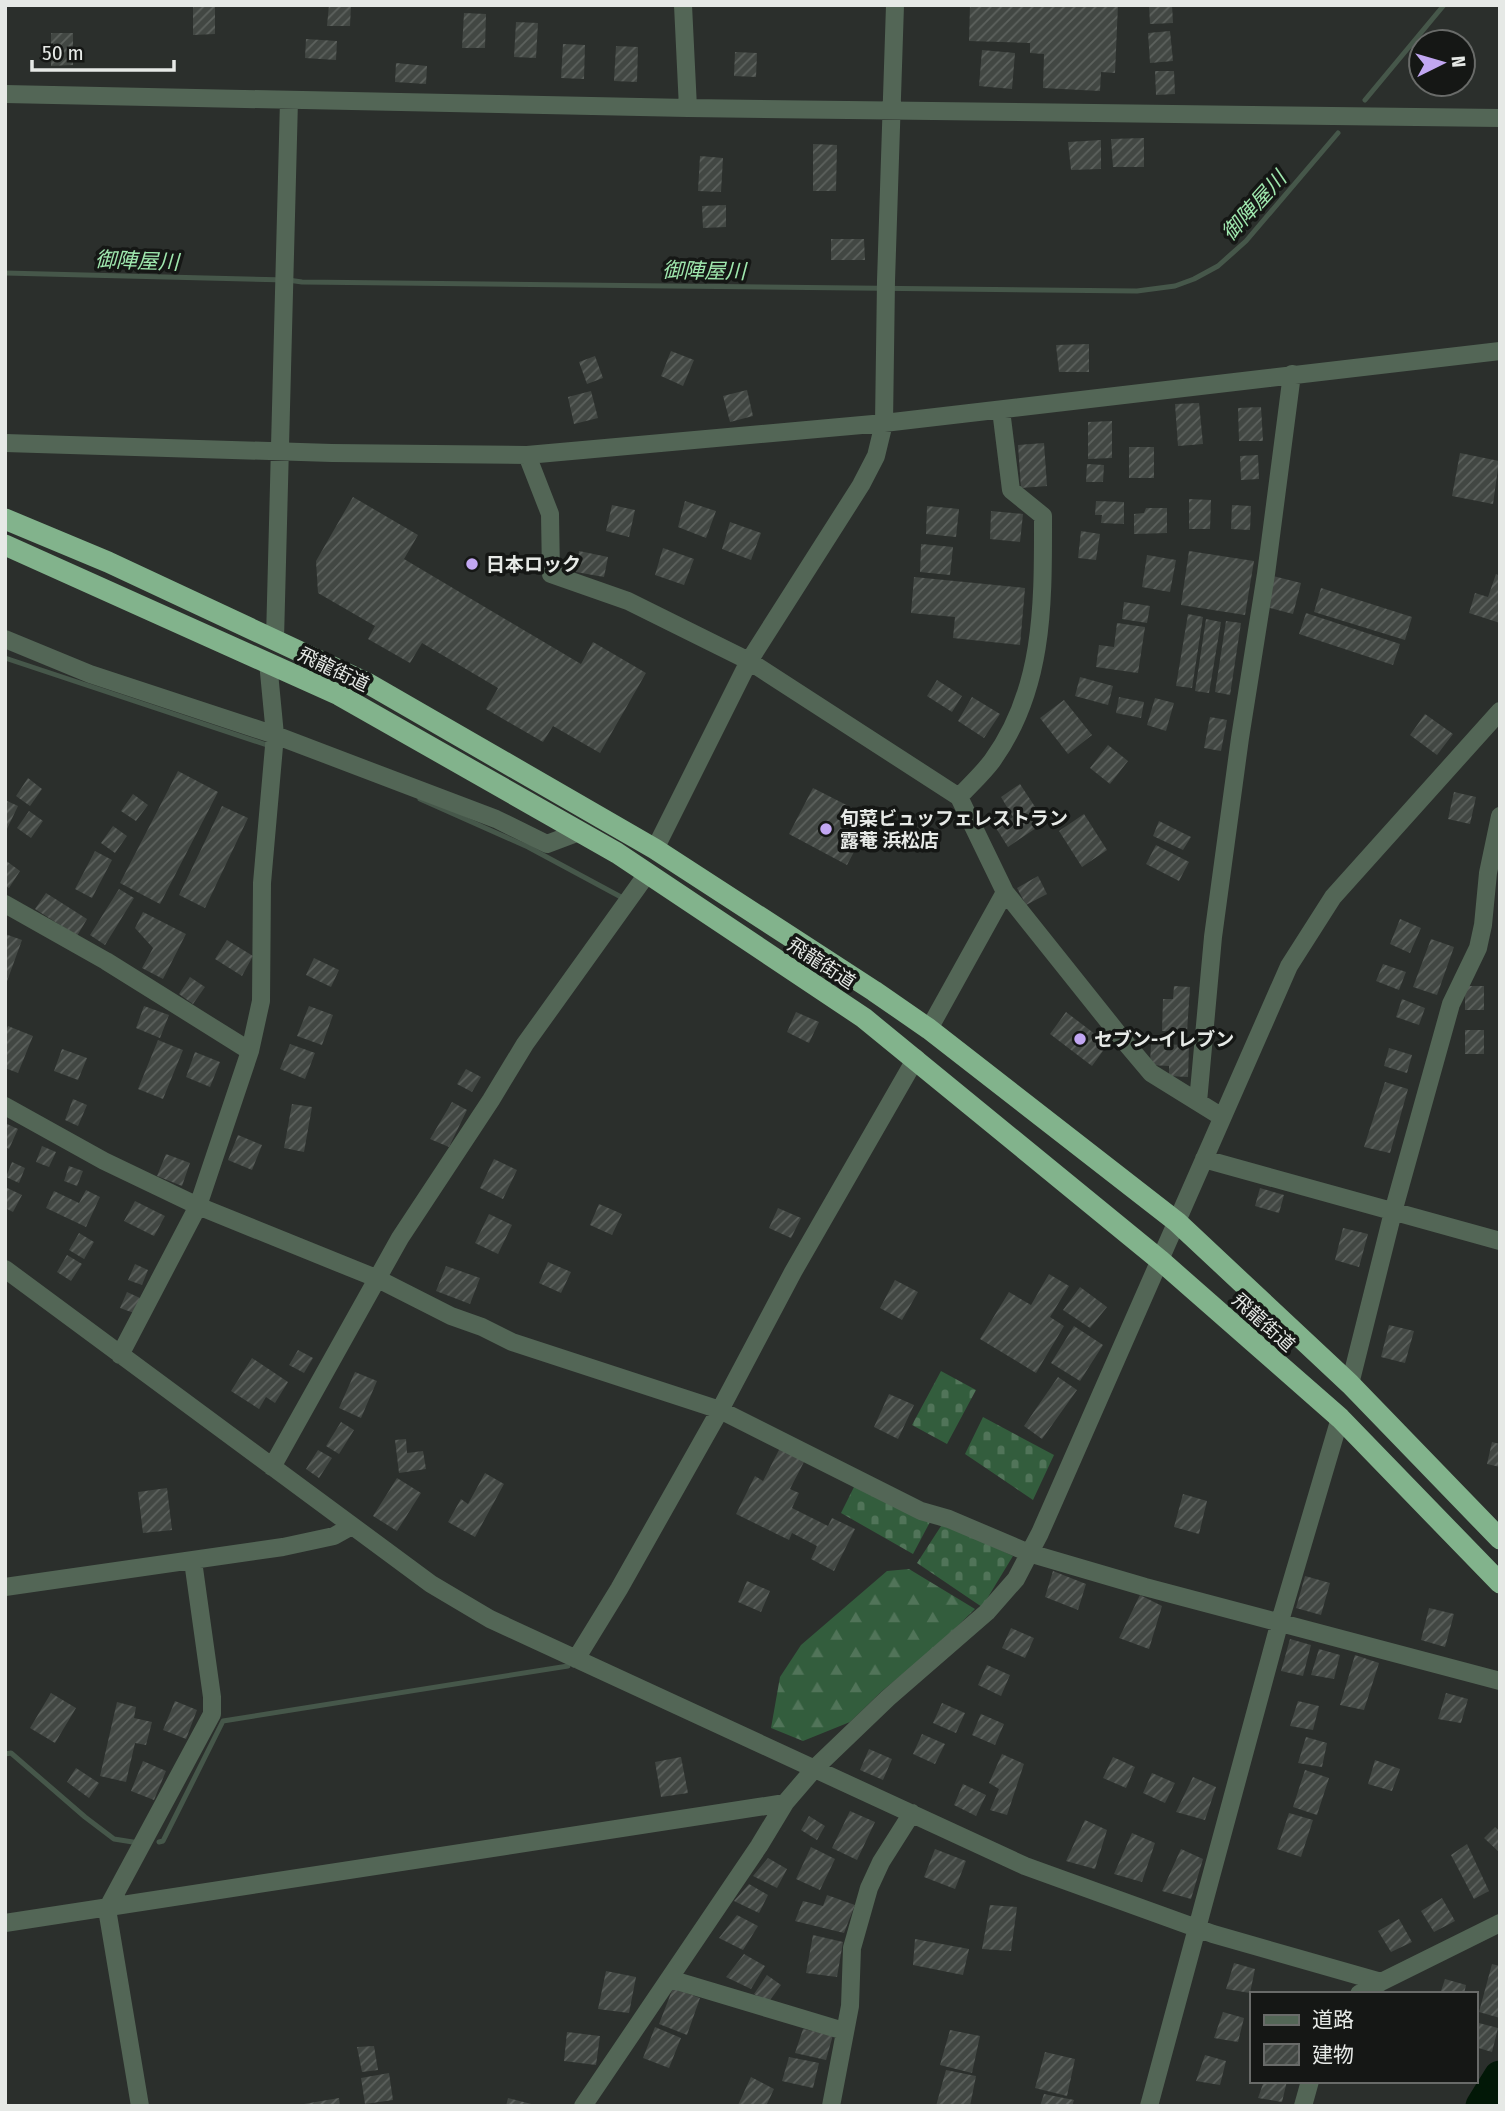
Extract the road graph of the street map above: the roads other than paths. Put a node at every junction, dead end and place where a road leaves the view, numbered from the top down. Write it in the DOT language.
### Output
graph roads {
  1 [pos="683,5"];
  2 [pos="895,5"];
  3 [pos="5,94"];
  4 [pos="289,100"];
  5 [pos="688,108"];
  6 [pos="892,111"];
  7 [pos="1500,118"];
  8 [pos="1500,351"];
  9 [pos="1292,374"];
  10 [pos="1001,410"];
  11 [pos="884,423"];
  12 [pos="5,443"];
  13 [pos="280,451"];
  14 [pos="527,455"];
  15 [pos="5,519"];
  16 [pos="5,545"];
  17 [pos="5,639"];
  18 [pos="275,639"];
  19 [pos="749,661"];
  20 [pos="268,662"];
  21 [pos="1500,711"];
  22 [pos="275,735"];
  23 [pos="960,797"];
  24 [pos="1500,816"];
  25 [pos="579,832"];
  26 [pos="655,849"];
  27 [pos="648,874"];
  28 [pos="1005,892"];
  29 [pos="5,904"];
  30 [pos="929,1029"];
  31 [pos="250,1051"];
  32 [pos="916,1058"];
  33 [pos="1198,1102"];
  34 [pos="5,1106"];
  35 [pos="1222,1117"];
  36 [pos="1204,1159"];
  37 [pos="198,1206"];
  38 [pos="1393,1212"];
  39 [pos="1177,1222"];
  40 [pos="1500,1241"];
  41 [pos="1161,1261"];
  42 [pos="5,1269"];
  43 [pos="376,1278"];
  44 [pos="120,1355"];
  45 [pos="1350,1384"];
  46 [pos="720,1410"];
  47 [pos="1340,1418"];
  48 [pos="272,1467"];
  49 [pos="352,1526"];
  50 [pos="1500,1539"];
  51 [pos="1029,1553"];
  52 [pos="193,1560"];
  53 [pos="1500,1583"];
  54 [pos="5,1587"];
  55 [pos="1280,1621"];
  56 [pos="576,1659"];
  57 [pos="1500,1681"];
  58 [pos="815,1768"];
  59 [pos="785,1802"];
  60 [pos="912,1813"];
  61 [pos="107,1909"];
  62 [pos="5,1923"];
  63 [pos="1500,1923"];
  64 [pos="1196,1928"];
  65 [pos="670,1979"];
  66 [pos="1381,1982"];
  67 [pos="1363,1992"];
  68 [pos="844,2031"];
  69 [pos="1309,2083"];
  70 [pos="140,2106"];
  71 [pos="583,2106"];
  72 [pos="831,2106"];
  73 [pos="1149,2106"];
  74 [pos="1303,2106"];
  1 -- 5 [label="street"];
  2 -- 6 [label="street"];
  3 -- 4 [label="street"];
  4 -- 5 [label="street"];
  4 -- 13 [label="street"];
  5 -- 6 [label="street"];
  6 -- 7 [label="street"];
  6 -- 11 [label="street"];
  8 -- 9 [label="street"];
  9 -- 10 [label="street"];
  9 -- 33 [label="street"];
  10 -- 11 [label="street"];
  10 -- 23 [label="street"];
  11 -- 14 [label="street"];
  11 -- 19 [label="street"];
  12 -- 13 [label="street"];
  13 -- 14 [label="street"];
  13 -- 18 [label="street"];
  14 -- 19 [label="street"];
  15 -- 18 [label="highway, 飛龍街道"];
  16 -- 20 [label="highway, 飛龍街道"];
  17 -- 22 [label="street"];
  18 -- 26 [label="highway, 飛龍街道"];
  19 -- 23 [label="street"];
  19 -- 26 [label="street"];
  20 -- 22 [label="street"];
  20 -- 25 [label="highway, 飛龍街道"];
  21 -- 35 [label="street"];
  22 -- 25 [label="street"];
  22 -- 31 [label="street"];
  23 -- 28 [label="street"];
  24 -- 38 [label="street"];
  25 -- 27 [label="highway, 飛龍街道"];
  26 -- 30 [label="highway, 飛龍街道"];
  27 -- 32 [label="highway, 飛龍街道"];
  27 -- 43 [label="street"];
  28 -- 30 [label="street"];
  28 -- 33 [label="street"];
  29 -- 31 [label="street"];
  30 -- 39 [label="highway, 飛龍街道"];
  31 -- 37 [label="street"];
  32 -- 41 [label="highway, 飛龍街道"];
  32 -- 46 [label="street"];
  33 -- 35 [label="street"];
  34 -- 37 [label="street"];
  35 -- 36 [label="street"];
  36 -- 38 [label="street"];
  36 -- 39 [label="street"];
  37 -- 43 [label="street"];
  37 -- 44 [label="street"];
  38 -- 40 [label="street"];
  38 -- 45 [label="street"];
  39 -- 41 [label="street"];
  39 -- 45 [label="highway, 飛龍街道"];
  41 -- 47 [label="highway, 飛龍街道"];
  41 -- 51 [label="street"];
  42 -- 44 [label="street"];
  43 -- 46 [label="street"];
  43 -- 48 [label="street"];
  44 -- 48 [label="street"];
  45 -- 50 [label="highway, 飛龍街道"];
  46 -- 51 [label="street"];
  46 -- 56 [label="street"];
  47 -- 53 [label="highway, 飛龍街道"];
  47 -- 55 [label="street"];
  48 -- 49 [label="street"];
  49 -- 52 [label="street"];
  49 -- 56 [label="street"];
  51 -- 55 [label="street"];
  51 -- 58 [label="street"];
  52 -- 54 [label="street"];
  52 -- 61 [label="street"];
  55 -- 57 [label="street"];
  55 -- 64 [label="street"];
  56 -- 58 [label="street"];
  58 -- 59 [label="street"];
  58 -- 60 [label="street"];
  59 -- 61 [label="street"];
  59 -- 65 [label="street"];
  60 -- 64 [label="street"];
  60 -- 68 [label="street"];
  61 -- 62 [label="street"];
  61 -- 70 [label="street"];
  63 -- 66 [label="street"];
  64 -- 66 [label="street"];
  64 -- 73 [label="street"];
  65 -- 68 [label="street"];
  65 -- 71 [label="street"];
  66 -- 67 [label="street"];
  68 -- 72 [label="street"];
  69 -- 74 [label="street"];
}
